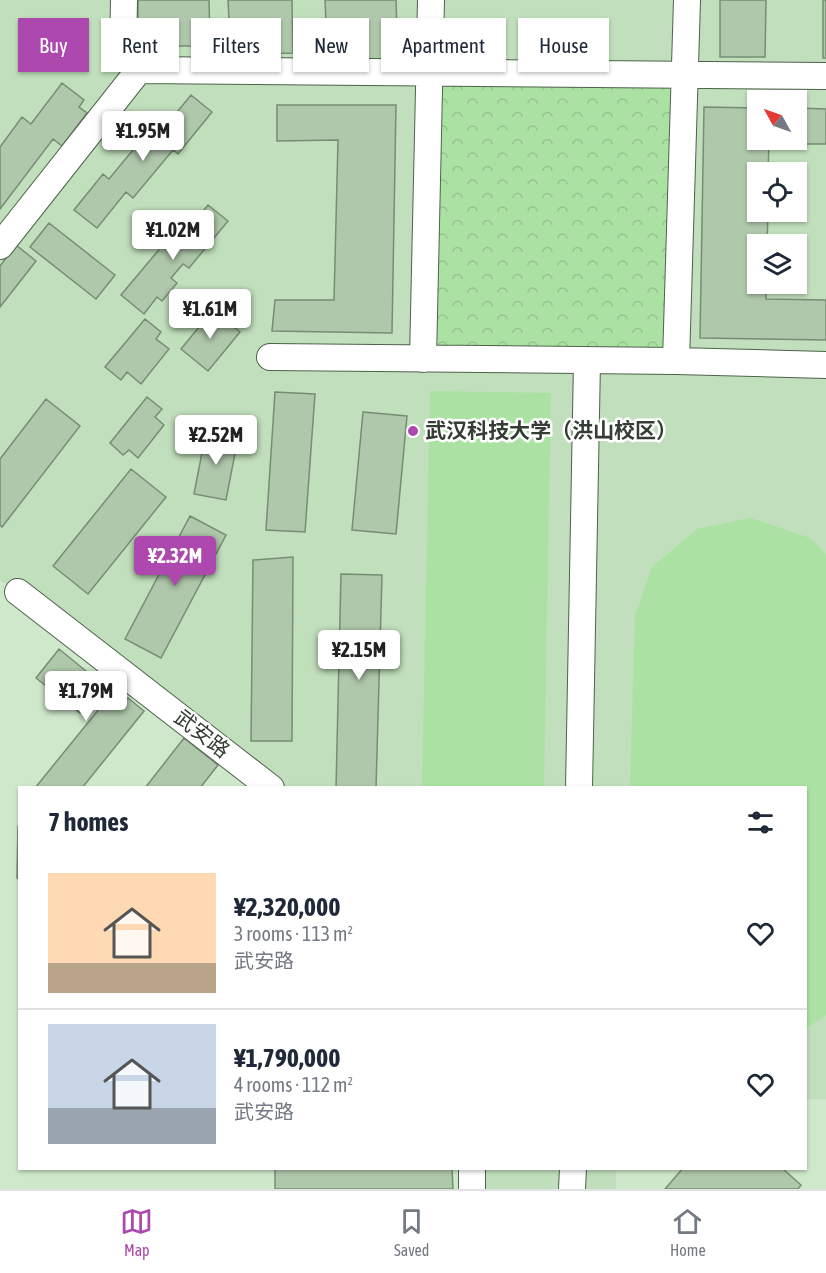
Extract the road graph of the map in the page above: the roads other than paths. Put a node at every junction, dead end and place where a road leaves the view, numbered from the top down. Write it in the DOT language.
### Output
graph roads {
  1 [pos="124,0"];
  2 [pos="431,0"];
  3 [pos="687,0"];
  4 [pos="124,18"];
  5 [pos="431,18"];
  6 [pos="179,70"];
  7 [pos="381,71"];
  8 [pos="137,72"];
  9 [pos="430,72"];
  10 [pos="481,72"];
  11 [pos="685,76"];
  12 [pos="826,76"];
  13 [pos="0,246"];
  14 [pos="270,357"];
  15 [pos="423,359"];
  16 [pos="587,361"];
  17 [pos="676,361"];
  18 [pos="826,364"];
  19 [pos="18,592"];
  20 [pos="268,786"];
  21 [pos="579,786"];
  22 [pos="472,1170"];
  23 [pos="573,1170"];
  24 [pos="472,1189"];
  25 [pos="572,1189"];
  1 -- 4 [label="street"];
  2 -- 5 [label="street"];
  3 -- 11 [label="street"];
  6 -- 7 [label="street"];
  8 -- 13 [label="street"];
  9 -- 15 [label="street"];
  10 -- 11 [label="street"];
  11 -- 12 [label="street"];
  11 -- 17 [label="street"];
  14 -- 15 [label="street"];
  15 -- 16 [label="street"];
  16 -- 17 [label="street"];
  16 -- 21 [label="street"];
  17 -- 18 [label="street"];
  19 -- 20 [label="street, 武安路"];
  22 -- 24 [label="street"];
  23 -- 25 [label="street"];
}
